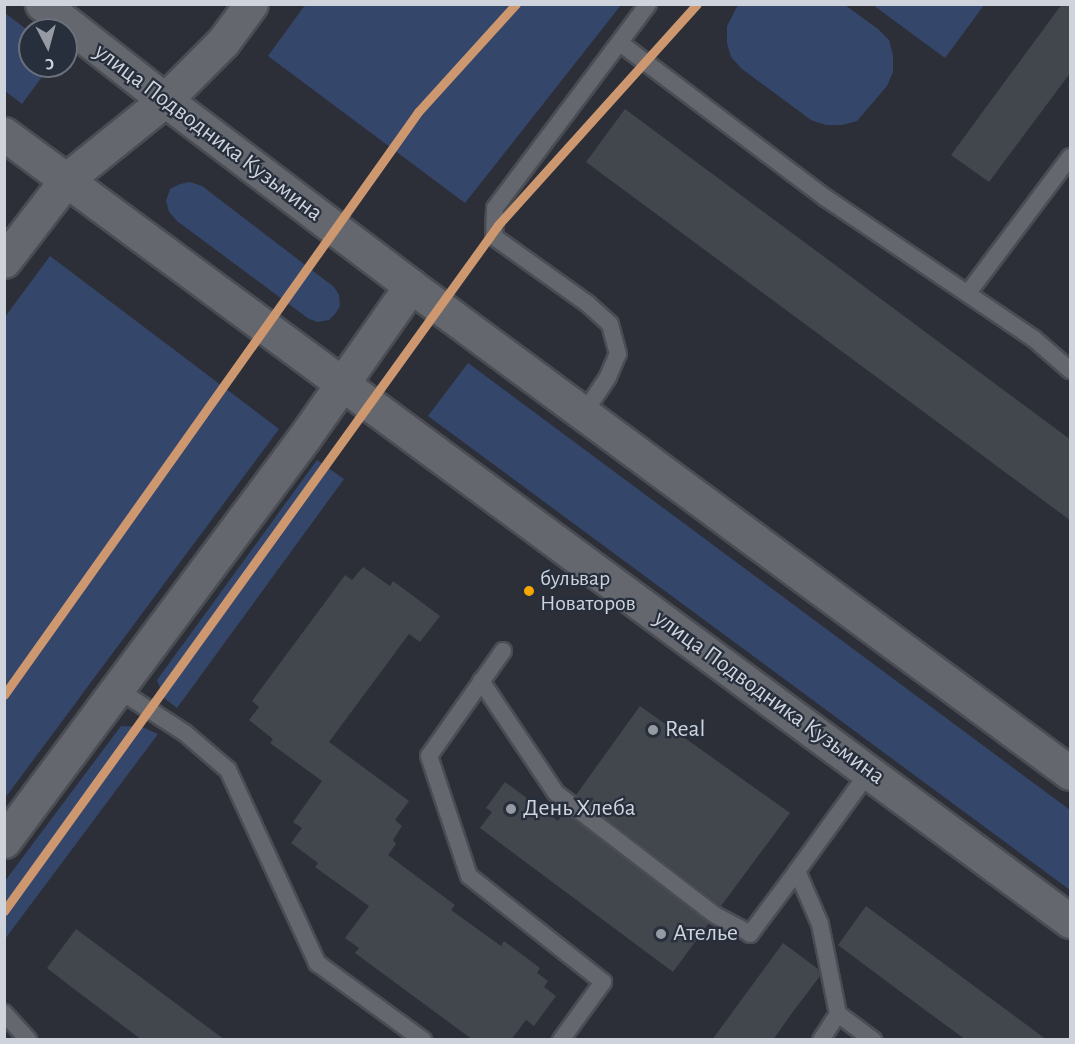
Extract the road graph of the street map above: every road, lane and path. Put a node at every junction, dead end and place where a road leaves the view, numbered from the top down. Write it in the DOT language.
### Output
graph roads {
  1 [pos="42,4"];
  2 [pos="250,4"];
  3 [pos="648,4"];
  4 [pos="620,43"];
  5 [pos="165,100"];
  6 [pos="4,134"];
  7 [pos="1071,157"];
  8 [pos="67,179"];
  9 [pos="4,261"];
  10 [pos="411,286"];
  11 [pos="968,293"];
  12 [pos="1071,370"];
  13 [pos="342,383"];
  14 [pos="584,413"];
  15 [pos="503,651"];
  16 [pos="481,681"];
  17 [pos="117,689"];
  18 [pos="869,772"];
  19 [pos="1071,773"];
  20 [pos="4,841"];
  21 [pos="797,871"];
  22 [pos="1071,921"];
  23 [pos="4,1013"];
  24 [pos="838,1014"];
  25 [pos="28,1040"];
  26 [pos="423,1040"];
  27 [pos="561,1040"];
  28 [pos="821,1040"];
  29 [pos="873,1040"];
  1 -- 5 [label="street, улица Подводника Кузьмина"];
  2 -- 5 [label="street"];
  3 -- 4 [label="lane"];
  4 -- 11 [label="lane"];
  4 -- 14 [label="lane"];
  5 -- 8 [label="street"];
  5 -- 10 [label="street, улица Подводника Кузьмина"];
  6 -- 8 [label="street, улица Подводника Кузьмина"];
  7 -- 11 [label="lane"];
  8 -- 9 [label="street"];
  8 -- 13 [label="street, улица Подводника Кузьмина"];
  10 -- 13 [label="street"];
  10 -- 14 [label="street, улица Подводника Кузьмина"];
  11 -- 12 [label="lane"];
  13 -- 17 [label="street"];
  13 -- 18 [label="street, улица Подводника Кузьмина"];
  14 -- 19 [label="street, улица Подводника Кузьмина"];
  15 -- 16 [label="lane"];
  16 -- 21 [label="lane"];
  16 -- 27 [label="lane"];
  17 -- 20 [label="street"];
  17 -- 26 [label="lane"];
  18 -- 21 [label="lane"];
  18 -- 22 [label="street, улица Подводника Кузьмина"];
  21 -- 24 [label="lane"];
  23 -- 25 [label="lane"];
  24 -- 28 [label="lane"];
  24 -- 29 [label="lane"];
}
